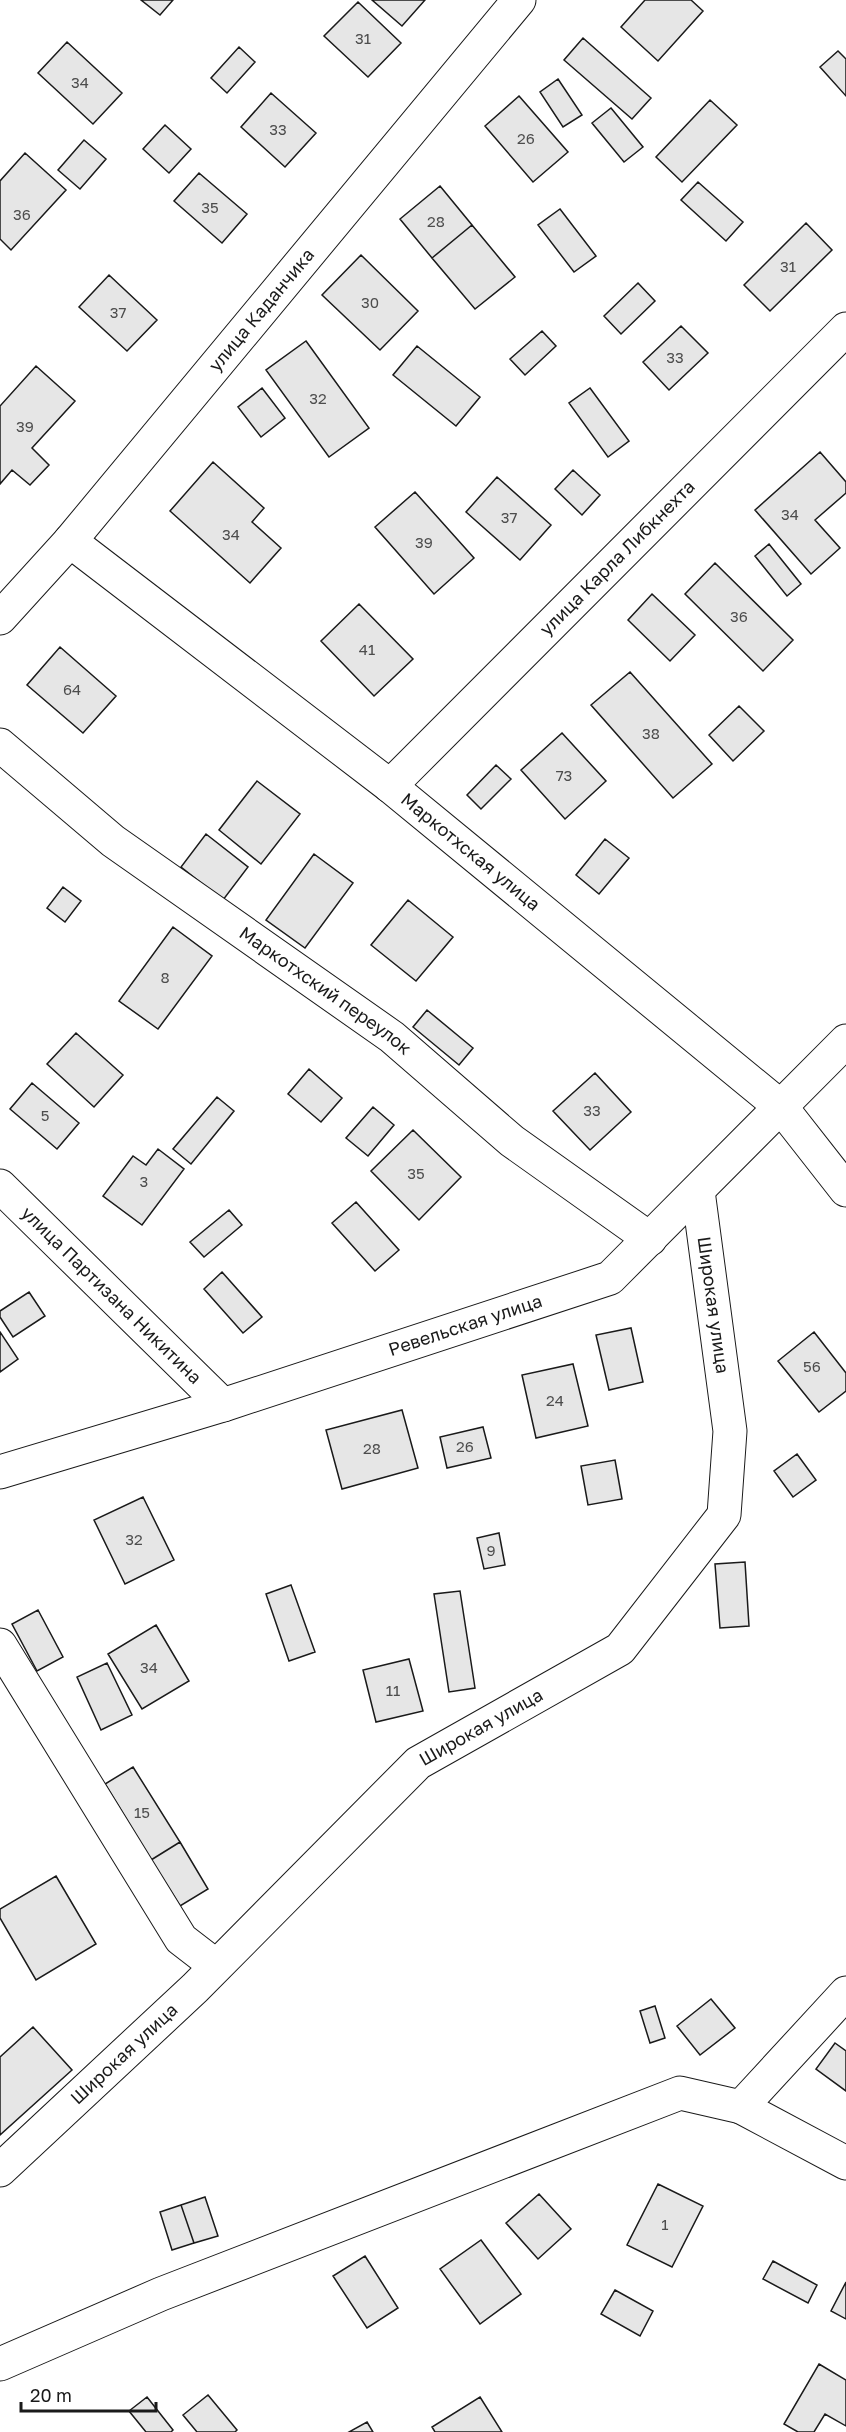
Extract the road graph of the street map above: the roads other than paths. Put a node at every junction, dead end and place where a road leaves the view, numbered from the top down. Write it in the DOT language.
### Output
graph roads {
  1 [pos="519,0"];
  2 [pos="846,329"];
  3 [pos="70,541"];
  4 [pos="0,618"];
  5 [pos="0,745"];
  6 [pos="390,786"];
  7 [pos="846,1041"];
  8 [pos="781,1107"];
  9 [pos="0,1186"];
  10 [pos="846,1190"];
  11 [pos="698,1191"];
  12 [pos="650,1239"];
  13 [pos="223,1405"];
  14 [pos="0,1472"];
  15 [pos="4,1661"];
  16 [pos="216,1966"];
  17 [pos="846,1993"];
  18 [pos="741,2108"];
  19 [pos="846,2163"];
  20 [pos="0,2169"];
  21 [pos="0,2364"];
  1 -- 3 [label="street, улица Каданчика"];
  2 -- 6 [label="street, улица Карла Либкнехта"];
  3 -- 4 [label="street, улица Каданчика"];
  3 -- 6 [label="street, Маркотхская улица"];
  5 -- 12 [label="street, Маркотхский переулок"];
  6 -- 8 [label="street, Маркотхская улица"];
  7 -- 8 [label="street, Ревельская улица"];
  8 -- 10 [label="street, Маркотхская улица"];
  8 -- 11 [label="street, Ревельская улица"];
  9 -- 13 [label="street, улица Партизана Никитина"];
  11 -- 12 [label="street, Ревельская улица"];
  11 -- 16 [label="street, Широкая улица"];
  12 -- 13 [label="street, Ревельская улица"];
  13 -- 14 [label="street, Ревельская улица"];
  15 -- 16 [label="street"];
  16 -- 20 [label="street, Широкая улица"];
  17 -- 18 [label="street"];
  18 -- 19 [label="street"];
  18 -- 21 [label="street"];
}
